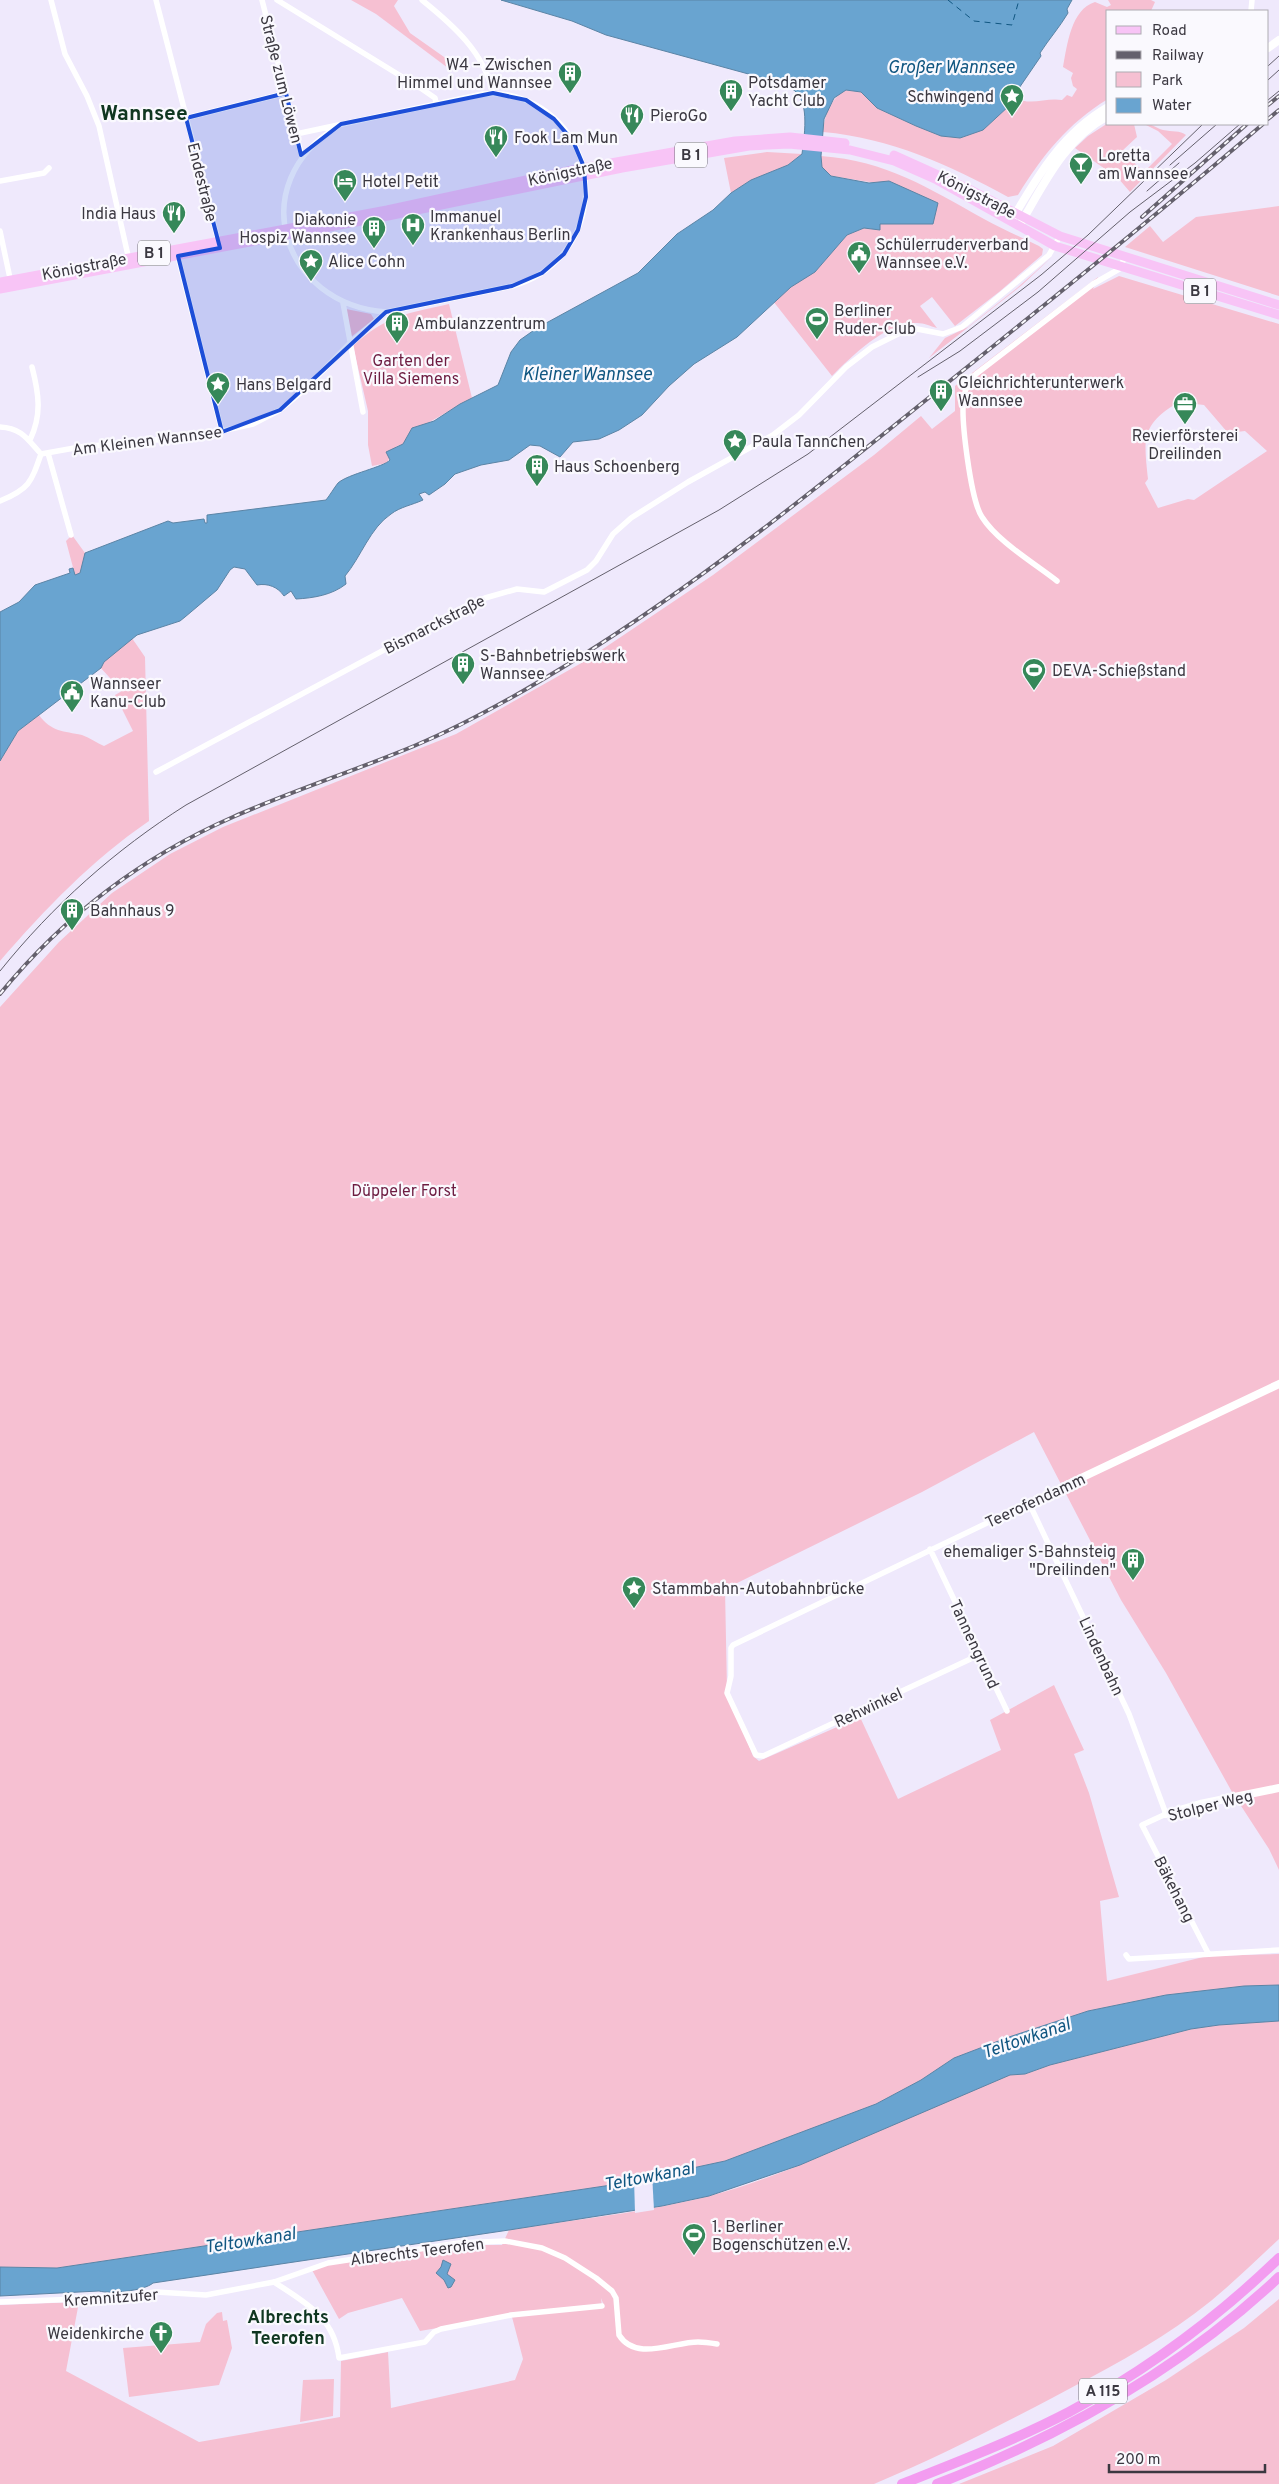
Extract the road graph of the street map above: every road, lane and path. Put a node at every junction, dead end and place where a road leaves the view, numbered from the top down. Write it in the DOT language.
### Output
graph roads {
  1 [pos="51,0"];
  2 [pos="156,0"];
  3 [pos="262,0"];
  4 [pos="277,0"];
  5 [pos="422,0"];
  6 [pos="493,92"];
  7 [pos="286,93"];
  8 [pos="436,103"];
  9 [pos="1106,108"];
  10 [pos="1106,117"];
  11 [pos="186,118"];
  12 [pos="341,124"];
  13 [pos="296,134"];
  14 [pos="833,144"];
  15 [pos="302,157"];
  16 [pos="49,168"];
  17 [pos="584,171"];
  18 [pos="0,181"];
  19 [pos="1031,197"];
  20 [pos="1020,216"];
  21 [pos="1015,224"];
  22 [pos="0,231"];
  23 [pos="286,232"];
  24 [pos="1060,236"];
  25 [pos="219,245"];
  26 [pos="1055,246"];
  27 [pos="177,252"];
  28 [pos="1124,257"];
  29 [pos="129,261"];
  30 [pos="1121,268"];
  31 [pos="0,282"];
  32 [pos="12,283"];
  33 [pos="0,289"];
  34 [pos="343,303"];
  35 [pos="1279,305"];
  36 [pos="386,312"];
  37 [pos="1279,316"];
  38 [pos="350,343"];
  39 [pos="32,367"];
  40 [pos="363,412"];
  41 [pos="0,426"];
  42 [pos="222,432"];
  43 [pos="30,440"];
  44 [pos="45,454"];
  45 [pos="0,501"];
  46 [pos="71,535"];
  47 [pos="1057,581"];
  48 [pos="156,772"];
  49 [pos="1279,1384"];
  50 [pos="1062,1487"];
  51 [pos="1029,1503"];
  52 [pos="930,1549"];
  53 [pos="979,1654"];
  54 [pos="1007,1712"];
  55 [pos="756,1755"];
  56 [pos="1279,1788"];
  57 [pos="1166,1814"];
  58 [pos="1142,1825"];
  59 [pos="1279,1950"];
  60 [pos="1208,1953"];
  61 [pos="1126,1955"];
  62 [pos="1279,2258"];
  63 [pos="1279,2278"];
  64 [pos="274,2282"];
  65 [pos="222,2292"];
  66 [pos="0,2302"];
  67 [pos="602,2306"];
  68 [pos="717,2344"];
  69 [pos="902,2484"];
  70 [pos="937,2484"];
  1 -- 29 [label="street"];
  2 -- 11 [label="street, Endestraße"];
  3 -- 7 [label="street, Straße zum Löwen"];
  4 -- 8 [label="street"];
  5 -- 6 [label="street"];
  6 -- 8 [label="street"];
  6 -- 17 [label="street"];
  7 -- 11 [label="street"];
  7 -- 13 [label="street, Straße zum Löwen"];
  8 -- 12 [label="street"];
  9 -- 19 [label="street"];
  10 -- 19 [label="street"];
  11 -- 25 [label="street, Endestraße"];
  12 -- 13 [label="street"];
  12 -- 15 [label="street"];
  13 -- 15 [label="street, Straße zum Löwen"];
  14 -- 17 [label="main road, Königstraße / B 1"];
  14 -- 20 [label="main road, Königstraße / B 1"];
  14 -- 21 [label="main road, Königstraße / B 1"];
  15 -- 23 [label="street"];
  16 -- 18 [label="street"];
  17 -- 23 [label="main road, Königstraße / B 1"];
  17 -- 36 [label="street, Am Kleinen Wannsee"];
  19 -- 20 [label="street"];
  20 -- 21 [label="street"];
  20 -- 24 [label="main road, Königstraße / B 1"];
  21 -- 26 [label="main road, Königstraße / B 1"];
  22 -- 32 [label="street"];
  23 -- 25 [label="main road, Königstraße / B 1"];
  23 -- 34 [label="street"];
  24 -- 26 [label="street, Bismarckstraße"];
  24 -- 28 [label="main road, Königstraße / B 1"];
  25 -- 27 [label="main road, Königstraße / B 1"];
  26 -- 30 [label="main road, Königstraße / B 1"];
  26 -- 48 [label="street, Bismarckstraße"];
  27 -- 29 [label="main road, Königstraße / B 1"];
  27 -- 42 [label="street"];
  28 -- 30 [label="street"];
  28 -- 35 [label="main road, B 1"];
  29 -- 32 [label="main road, Königstraße / B 1"];
  30 -- 37 [label="main road, B 1"];
  30 -- 47 [label="street"];
  31 -- 32 [label="main road, Königstraße / B 1"];
  32 -- 33 [label="main road, Königstraße / B 1"];
  34 -- 36 [label="street"];
  34 -- 38 [label="street"];
  36 -- 38 [label="street, Am Kleinen Wannsee"];
  38 -- 40 [label="street"];
  38 -- 42 [label="street, Am Kleinen Wannsee"];
  39 -- 43 [label="street"];
  41 -- 43 [label="street"];
  42 -- 44 [label="street, Am Kleinen Wannsee"];
  43 -- 44 [label="street"];
  44 -- 45 [label="street"];
  44 -- 46 [label="street"];
  49 -- 50 [label="street, Teerofendamm"];
  50 -- 51 [label="street, Teerofendamm"];
  51 -- 52 [label="street, Teerofendamm"];
  51 -- 57 [label="street, Lindenbahn"];
  52 -- 53 [label="street, Tannengrund"];
  52 -- 55 [label="street, Teerofendamm"];
  53 -- 54 [label="street, Tannengrund"];
  53 -- 55 [label="street, Rehwinkel"];
  56 -- 57 [label="street, Stolper Weg"];
  57 -- 58 [label="street, Stolper Weg"];
  58 -- 60 [label="street, Bäkehang"];
  59 -- 60 [label="street"];
  60 -- 61 [label="street"];
  62 -- 69 [label="highway, A 115"];
  63 -- 70 [label="highway, A 115"];
  64 -- 65 [label="street, Albrechts Teerofen"];
  64 -- 67 [label="street"];
  64 -- 68 [label="street, Albrechts Teerofen"];
  65 -- 66 [label="street, Kremnitzufer"];
}
